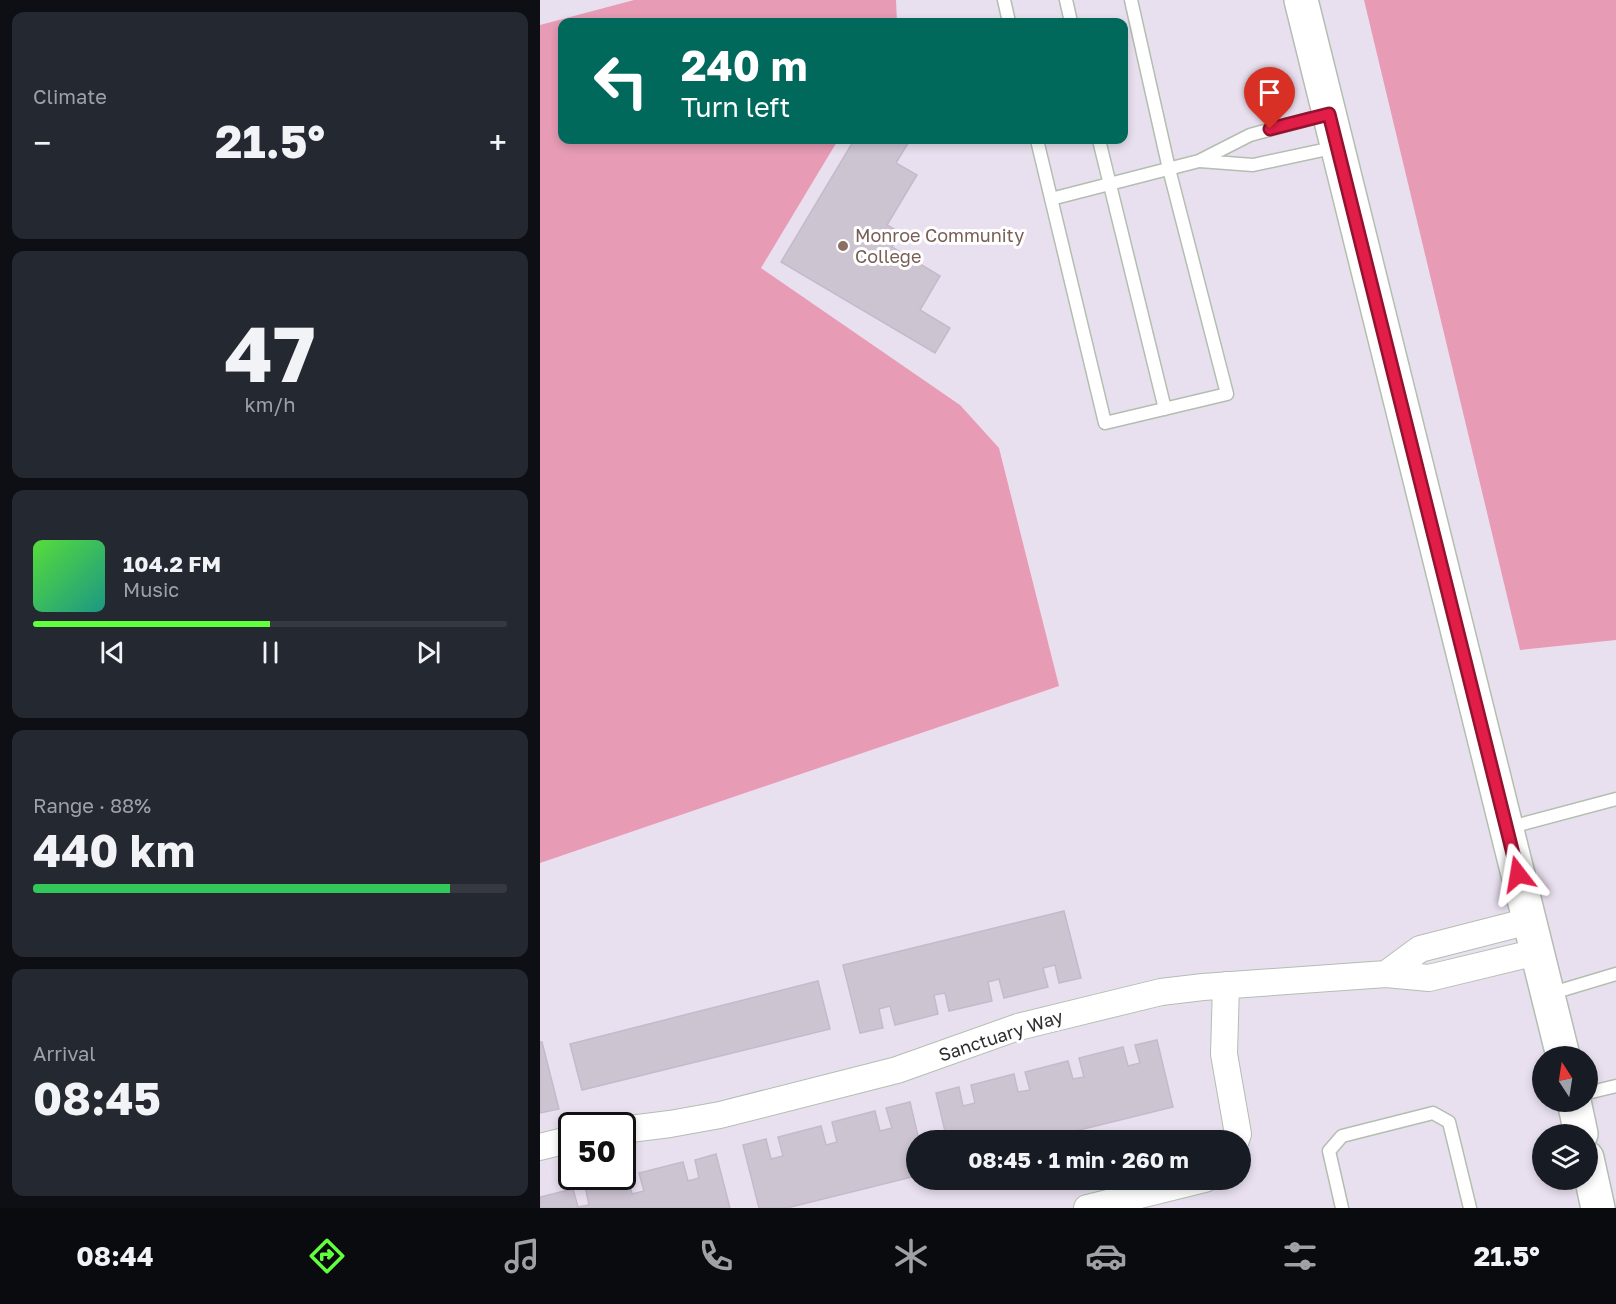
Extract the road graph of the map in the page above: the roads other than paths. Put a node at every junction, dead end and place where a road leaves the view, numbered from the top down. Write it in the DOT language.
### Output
graph roads {
  1 [pos="1004,0"];
  2 [pos="1066,0"];
  3 [pos="1131,0"];
  4 [pos="1302,0"];
  5 [pos="1009,18"];
  6 [pos="1070,18"];
  7 [pos="1329,114"];
  8 [pos="1038,144"];
  9 [pos="1100,144"];
  10 [pos="1337,147"];
  11 [pos="1199,161"];
  12 [pos="1169,169"];
  13 [pos="1109,183"];
  14 [pos="1051,199"];
  15 [pos="1165,409"];
  16 [pos="1616,799"];
  17 [pos="1506,828"];
  18 [pos="1529,921"];
  19 [pos="1537,952"];
  20 [pos="1386,974"];
  21 [pos="1616,974"];
  22 [pos="1226,985"];
  23 [pos="1547,994"];
  24 [pos="1560,1046"];
  25 [pos="1616,1086"];
  26 [pos="1598,1090"];
  27 [pos="636,1129"];
  28 [pos="1237,1130"];
  29 [pos="558,1142"];
  30 [pos="540,1147"];
  31 [pos="1160,1190"];
  32 [pos="1594,1190"];
  33 [pos="1087,1208"];
  34 [pos="1342,1208"];
  35 [pos="1470,1208"];
  36 [pos="1598,1208"];
  1 -- 5 [label="lane"];
  2 -- 6 [label="lane"];
  3 -- 12 [label="lane"];
  4 -- 7 [label="main road"];
  7 -- 10 [label="main road"];
  7 -- 11 [label="lane"];
  8 -- 14 [label="lane"];
  9 -- 13 [label="lane"];
  10 -- 11 [label="lane"];
  10 -- 17 [label="main road"];
  11 -- 12 [label="lane"];
  12 -- 13 [label="lane"];
  12 -- 15 [label="lane"];
  13 -- 14 [label="lane"];
  13 -- 15 [label="lane"];
  14 -- 15 [label="lane"];
  16 -- 17 [label="lane"];
  17 -- 18 [label="main road"];
  18 -- 19 [label="main road"];
  18 -- 20 [label="street"];
  19 -- 20 [label="street, Sanctuary Way"];
  19 -- 23 [label="main road"];
  20 -- 22 [label="street, Sanctuary Way"];
  21 -- 23 [label="lane"];
  22 -- 27 [label="street, Sanctuary Way"];
  22 -- 28 [label="street"];
  23 -- 24 [label="main road"];
  25 -- 26 [label="lane"];
  29 -- 30 [label="street"];
  31 -- 33 [label="street"];
  32 -- 36 [label="main road"];
  34 -- 35 [label="lane"];
}
